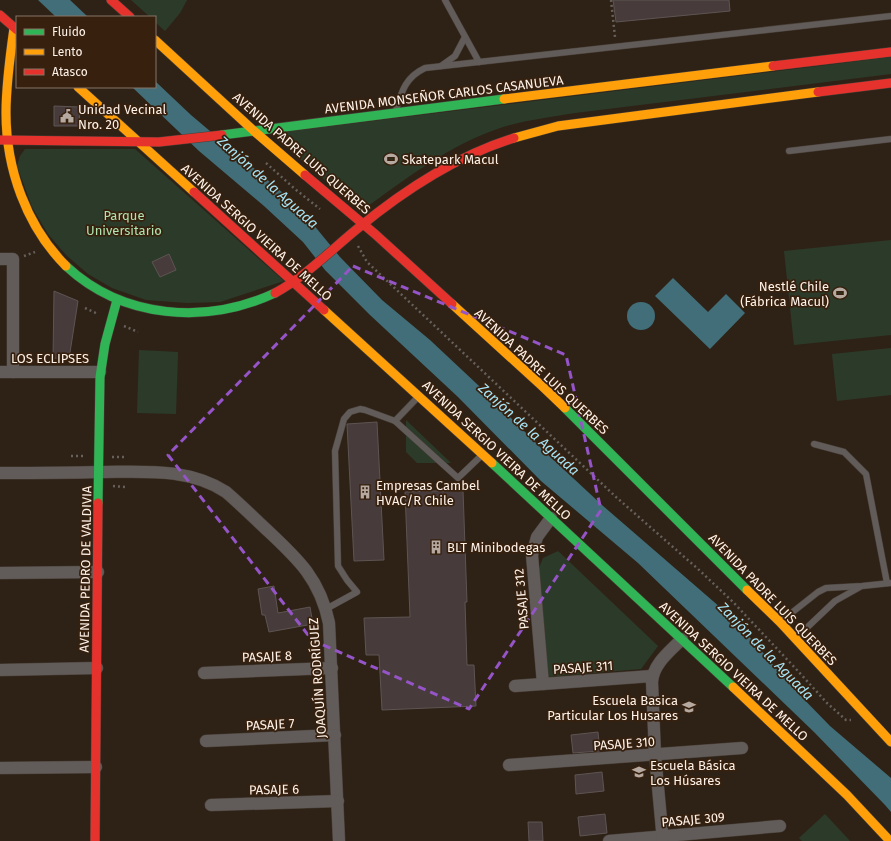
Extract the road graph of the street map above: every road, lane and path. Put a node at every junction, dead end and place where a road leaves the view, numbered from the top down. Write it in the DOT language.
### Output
graph roads {
  1 [pos="111,0"];
  2 [pos="445,0"];
  3 [pos="611,0"];
  4 [pos="0,15"];
  5 [pos="129,16"];
  6 [pos="891,16"];
  7 [pos="16,29"];
  8 [pos="465,37"];
  9 [pos="156,41"];
  10 [pos="616,47"];
  11 [pos="891,52"];
  12 [pos="479,62"];
  13 [pos="440,66"];
  14 [pos="891,83"];
  15 [pos="79,88"];
  16 [pos="396,112"];
  17 [pos="254,132"];
  18 [pos="1,140"];
  19 [pos="891,140"];
  20 [pos="138,142"];
  21 [pos="789,151"];
  22 [pos="261,158"];
  23 [pos="3,159"];
  24 [pos="323,212"];
  25 [pos="364,224"];
  26 [pos="350,234"];
  27 [pos="47,245"];
  28 [pos="0,259"];
  29 [pos="13,259"];
  30 [pos="293,282"];
  31 [pos="117,300"];
  32 [pos="0,372"];
  33 [pos="13,372"];
  34 [pos="100,372"];
  35 [pos="419,396"];
  36 [pos="395,421"];
  37 [pos="814,444"];
  38 [pos="482,454"];
  39 [pos="99,472"];
  40 [pos="0,473"];
  41 [pos="551,518"];
  42 [pos="98,572"];
  43 [pos="0,573"];
  44 [pos="889,583"];
  45 [pos="862,586"];
  46 [pos="326,610"];
  47 [pos="780,622"];
  48 [pos="795,638"];
  49 [pos="682,639"];
  50 [pos="97,668"];
  51 [pos="332,668"];
  52 [pos="0,670"];
  53 [pos="204,673"];
  54 [pos="652,676"];
  55 [pos="542,684"];
  56 [pos="515,686"];
  57 [pos="867,717"];
  58 [pos="335,735"];
  59 [pos="206,741"];
  60 [pos="891,742"];
  61 [pos="742,748"];
  62 [pos="655,754"];
  63 [pos="509,765"];
  64 [pos="96,767"];
  65 [pos="0,768"];
  66 [pos="338,802"];
  67 [pos="211,805"];
  68 [pos="780,826"];
  69 [pos="663,839"];
  70 [pos="95,841"];
  71 [pos="339,841"];
  72 [pos="609,841"];
  73 [pos="890,841"];
  1 -- 5 [label="main road"];
  2 -- 8 [label="lane"];
  3 -- 10 [label="path"];
  4 -- 7 [label="main road"];
  6 -- 10 [label="lane"];
  7 -- 18 [label="main road"];
  8 -- 12 [label="lane"];
  8 -- 13 [label="lane"];
  9 -- 17 [label="main road, AVENIDA PADRE LUIS QUERBES"];
  10 -- 12 [label="lane"];
  11 -- 16 [label="main road, AVENIDA MONSEÑOR CARLOS CASANUEVA"];
  12 -- 13 [label="lane"];
  13 -- 16 [label="lane"];
  14 -- 25 [label="main road"];
  15 -- 20 [label="main road, AVENIDA SERGIO VIEIRA DE MELLO"];
  16 -- 17 [label="main road, AVENIDA MONSEÑOR CARLOS CASANUEVA"];
  17 -- 20 [label="main road, AVENIDA MONSEÑOR CARLOS CASANUEVA"];
  17 -- 25 [label="main road, AVENIDA PADRE LUIS QUERBES"];
  18 -- 20 [label="main road, AVENIDA MONSEÑOR CARLOS CASANUEVA"];
  18 -- 23 [label="main road"];
  19 -- 21 [label="lane"];
  20 -- 30 [label="main road, AVENIDA SERGIO VIEIRA DE MELLO"];
  22 -- 24 [label="path"];
  23 -- 27 [label="main road"];
  25 -- 26 [label="main road"];
  25 -- 47 [label="main road, AVENIDA PADRE LUIS QUERBES"];
  26 -- 30 [label="main road"];
  26 -- 57 [label="path"];
  27 -- 29 [label="path"];
  27 -- 31 [label="main road"];
  28 -- 29 [label="street"];
  29 -- 33 [label="street"];
  30 -- 31 [label="main road"];
  30 -- 35 [label="main road, AVENIDA SERGIO VIEIRA DE MELLO"];
  31 -- 34 [label="main road, AVENIDA PEDRO DE VALDIVIA"];
  32 -- 33 [label="street, LOS ECLIPSES"];
  33 -- 34 [label="street, LOS ECLIPSES"];
  34 -- 39 [label="main road, AVENIDA PEDRO DE VALDIVIA"];
  35 -- 36 [label="lane"];
  35 -- 38 [label="main road, AVENIDA SERGIO VIEIRA DE MELLO"];
  36 -- 38 [label="lane"];
  36 -- 46 [label="lane"];
  37 -- 44 [label="lane"];
  38 -- 41 [label="main road, AVENIDA SERGIO VIEIRA DE MELLO"];
  39 -- 40 [label="street, JOAQUÍN RODRÍGUEZ"];
  39 -- 42 [label="main road, AVENIDA PEDRO DE VALDIVIA"];
  39 -- 46 [label="street, JOAQUÍN RODRÍGUEZ"];
  41 -- 49 [label="main road, AVENIDA SERGIO VIEIRA DE MELLO"];
  41 -- 55 [label="street, PASAJE 312"];
  42 -- 43 [label="street"];
  42 -- 50 [label="main road, AVENIDA PEDRO DE VALDIVIA"];
  44 -- 45 [label="lane"];
  45 -- 47 [label="lane"];
  45 -- 48 [label="lane"];
  46 -- 51 [label="street, JOAQUÍN RODRÍGUEZ"];
  47 -- 48 [label="main road, AVENIDA PADRE LUIS QUERBES"];
  48 -- 57 [label="main road, AVENIDA PADRE LUIS QUERBES"];
  49 -- 54 [label="street"];
  49 -- 73 [label="main road, AVENIDA SERGIO VIEIRA DE MELLO"];
  50 -- 52 [label="street"];
  50 -- 64 [label="main road, AVENIDA PEDRO DE VALDIVIA"];
  51 -- 53 [label="street, PASAJE 8"];
  51 -- 58 [label="street, JOAQUÍN RODRÍGUEZ"];
  54 -- 55 [label="street, PASAJE 311"];
  54 -- 62 [label="street"];
  55 -- 56 [label="street, PASAJE 311"];
  57 -- 60 [label="main road, AVENIDA PADRE LUIS QUERBES"];
  58 -- 59 [label="street, PASAJE 7"];
  58 -- 66 [label="street, JOAQUÍN RODRÍGUEZ"];
  61 -- 62 [label="street, PASAJE 310"];
  62 -- 63 [label="street, PASAJE 310"];
  62 -- 69 [label="street"];
  64 -- 65 [label="street"];
  64 -- 70 [label="main road, AVENIDA PEDRO DE VALDIVIA"];
  66 -- 67 [label="street, PASAJE 6"];
  66 -- 71 [label="street, JOAQUÍN RODRÍGUEZ"];
  68 -- 69 [label="street, PASAJE 309"];
  69 -- 72 [label="street, PASAJE 309"];
}
